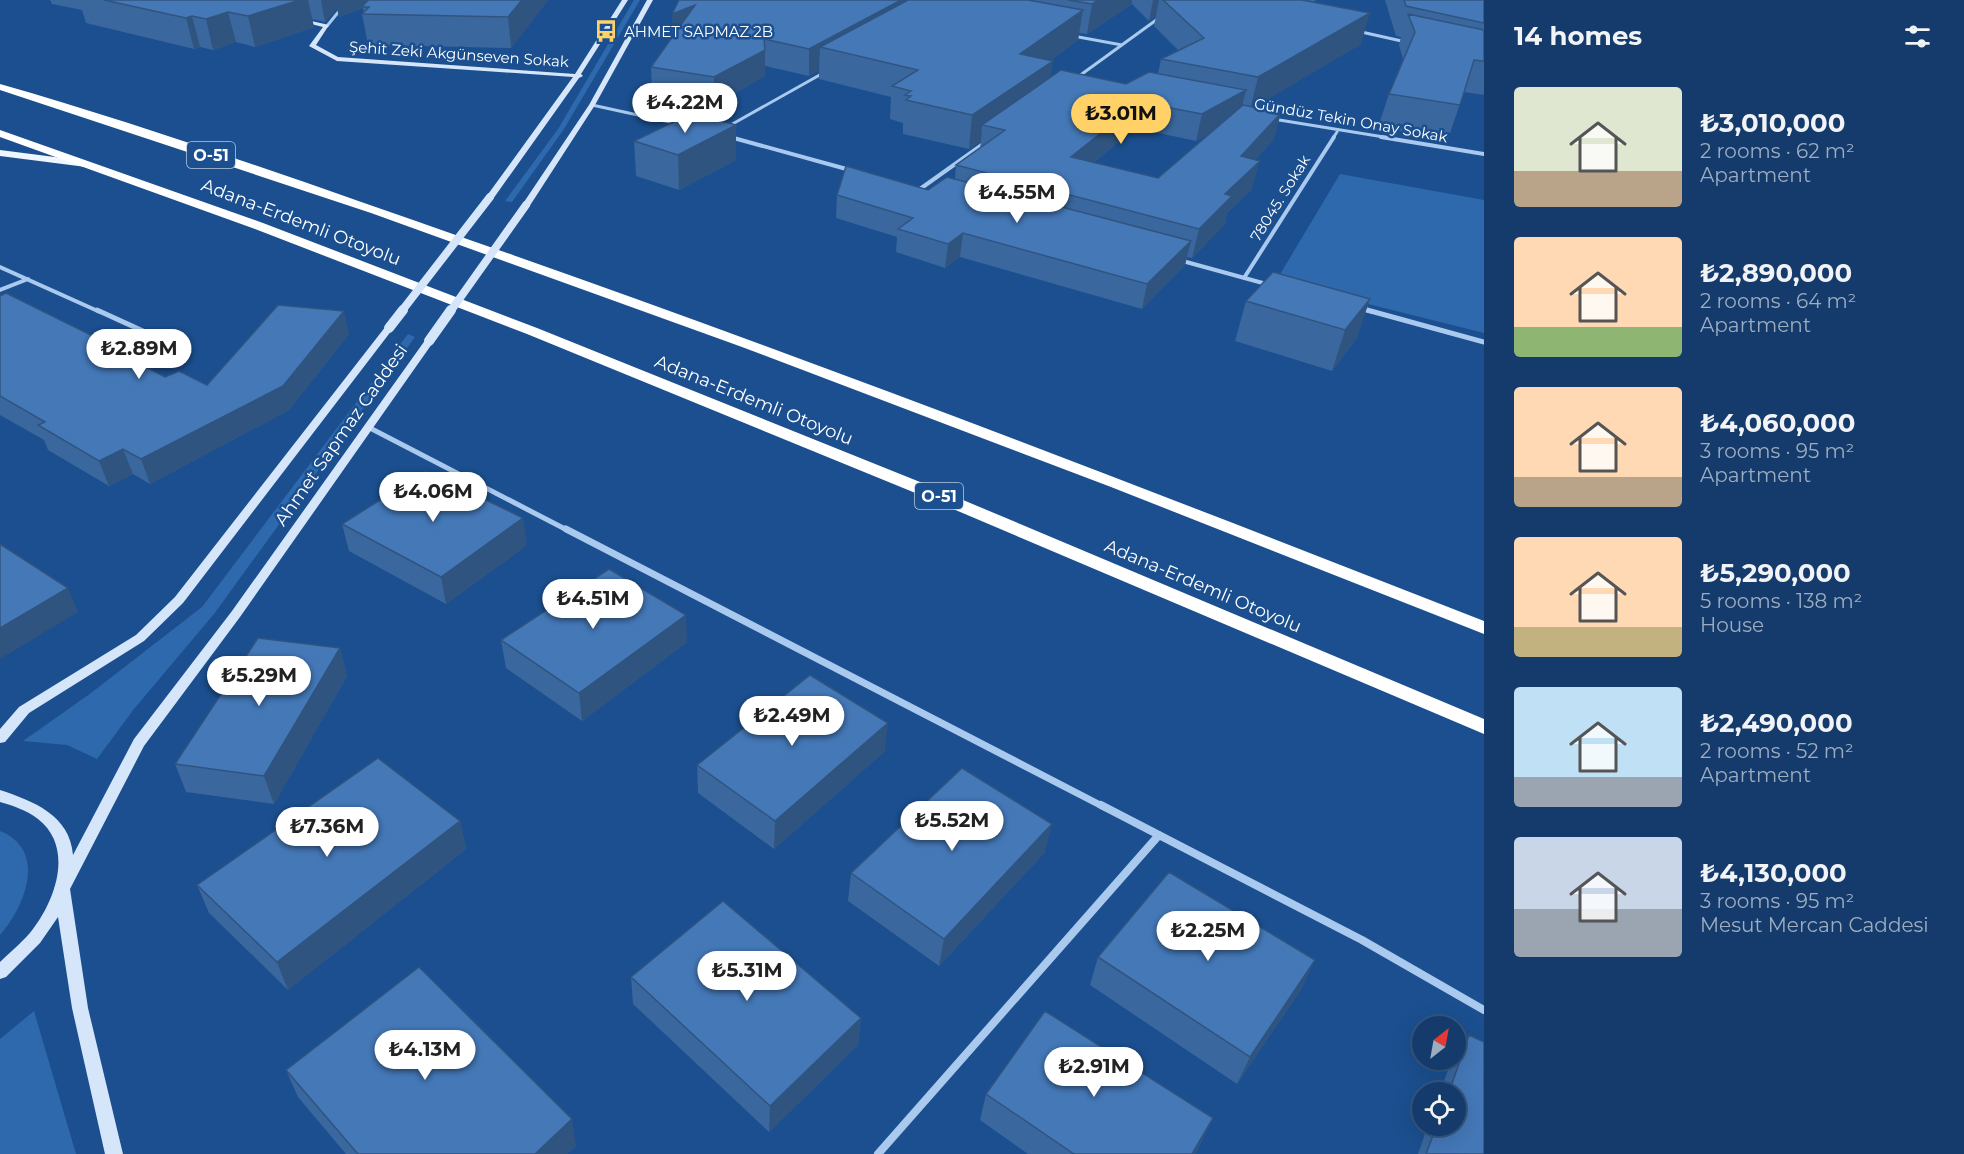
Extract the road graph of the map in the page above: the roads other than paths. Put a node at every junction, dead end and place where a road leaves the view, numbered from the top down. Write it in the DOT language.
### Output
graph roads {
  1 [pos="348,0"];
  2 [pos="625,0"];
  3 [pos="650,0"];
  4 [pos="1161,16"];
  5 [pos="294,19"];
  6 [pos="327,26"];
  7 [pos="1356,31"];
  8 [pos="1063,34"];
  9 [pos="1412,44"];
  10 [pos="1122,45"];
  11 [pos="828,70"];
  12 [pos="579,76"];
  13 [pos="1072,80"];
  14 [pos="1080,82"];
  15 [pos="1068,84"];
  16 [pos="0,87"];
  17 [pos="592,105"];
  18 [pos="1268,118"];
  19 [pos="687,126"];
  20 [pos="724,128"];
  21 [pos="1336,132"];
  22 [pos="0,133"];
  23 [pos="722,135"];
  24 [pos="993,137"];
  25 [pos="0,153"];
  26 [pos="1484,154"];
  27 [pos="89,164"];
  28 [pos="861,172"];
  29 [pos="913,187"];
  30 [pos="920,189"];
  31 [pos="929,191"];
  32 [pos="1168,257"];
  33 [pos="0,267"];
  34 [pos="1244,278"];
  35 [pos="28,279"];
  36 [pos="1274,286"];
  37 [pos="0,290"];
  38 [pos="1351,306"];
  39 [pos="1484,342"];
  40 [pos="189,352"];
  41 [pos="368,427"];
  42 [pos="1484,628"];
  43 [pos="1484,727"];
  44 [pos="0,738"];
  45 [pos="0,796"];
  46 [pos="1159,835"];
  47 [pos="62,890"];
  48 [pos="0,972"];
  49 [pos="1484,1010"];
  50 [pos="114,1154"];
  51 [pos="878,1154"];
  1 -- 6 [label="street"];
  2 -- 12 [label="main road, Ahmet Sapmaz Caddesi"];
  3 -- 17 [label="main road, Ahmet Sapmaz Caddesi"];
  4 -- 10 [label="street"];
  5 -- 6 [label="main road, Şehit Zeki Akgünseven Sokak"];
  6 -- 12 [label="main road, Şehit Zeki Akgünseven Sokak"];
  7 -- 9 [label="street"];
  8 -- 10 [label="street"];
  10 -- 13 [label="street"];
  11 -- 20 [label="street"];
  12 -- 44 [label="main road, Ahmet Sapmaz Caddesi, bridge"];
  13 -- 14 [label="street"];
  13 -- 15 [label="street"];
  16 -- 42 [label="highway, Adana-Erdemli Otoyolu / O-51"];
  17 -- 19 [label="street"];
  17 -- 41 [label="main road, Ahmet Sapmaz Caddesi, bridge"];
  18 -- 21 [label="street, Gündüz Tekin Onay Sokak"];
  21 -- 26 [label="street, Gündüz Tekin Onay Sokak"];
  21 -- 34 [label="street, 78045. Sokak"];
  22 -- 27 [label="highway, Adana-Erdemli Otoyolu / O-51"];
  23 -- 28 [label="street"];
  24 -- 30 [label="street"];
  25 -- 27 [label="main road"];
  27 -- 43 [label="highway, Adana-Erdemli Otoyolu / O-51"];
  29 -- 30 [label="street"];
  30 -- 31 [label="street"];
  32 -- 34 [label="street"];
  33 -- 35 [label="street"];
  34 -- 36 [label="street"];
  35 -- 37 [label="street"];
  35 -- 40 [label="street"];
  38 -- 39 [label="street"];
  41 -- 46 [label="street"];
  41 -- 47 [label="main road, Ahmet Sapmaz Caddesi"];
  45 -- 47 [label="main road"];
  46 -- 49 [label="street"];
  46 -- 51 [label="street"];
  47 -- 48 [label="main road, Ahmet Sapmaz Caddesi"];
  47 -- 50 [label="main road"];
}
